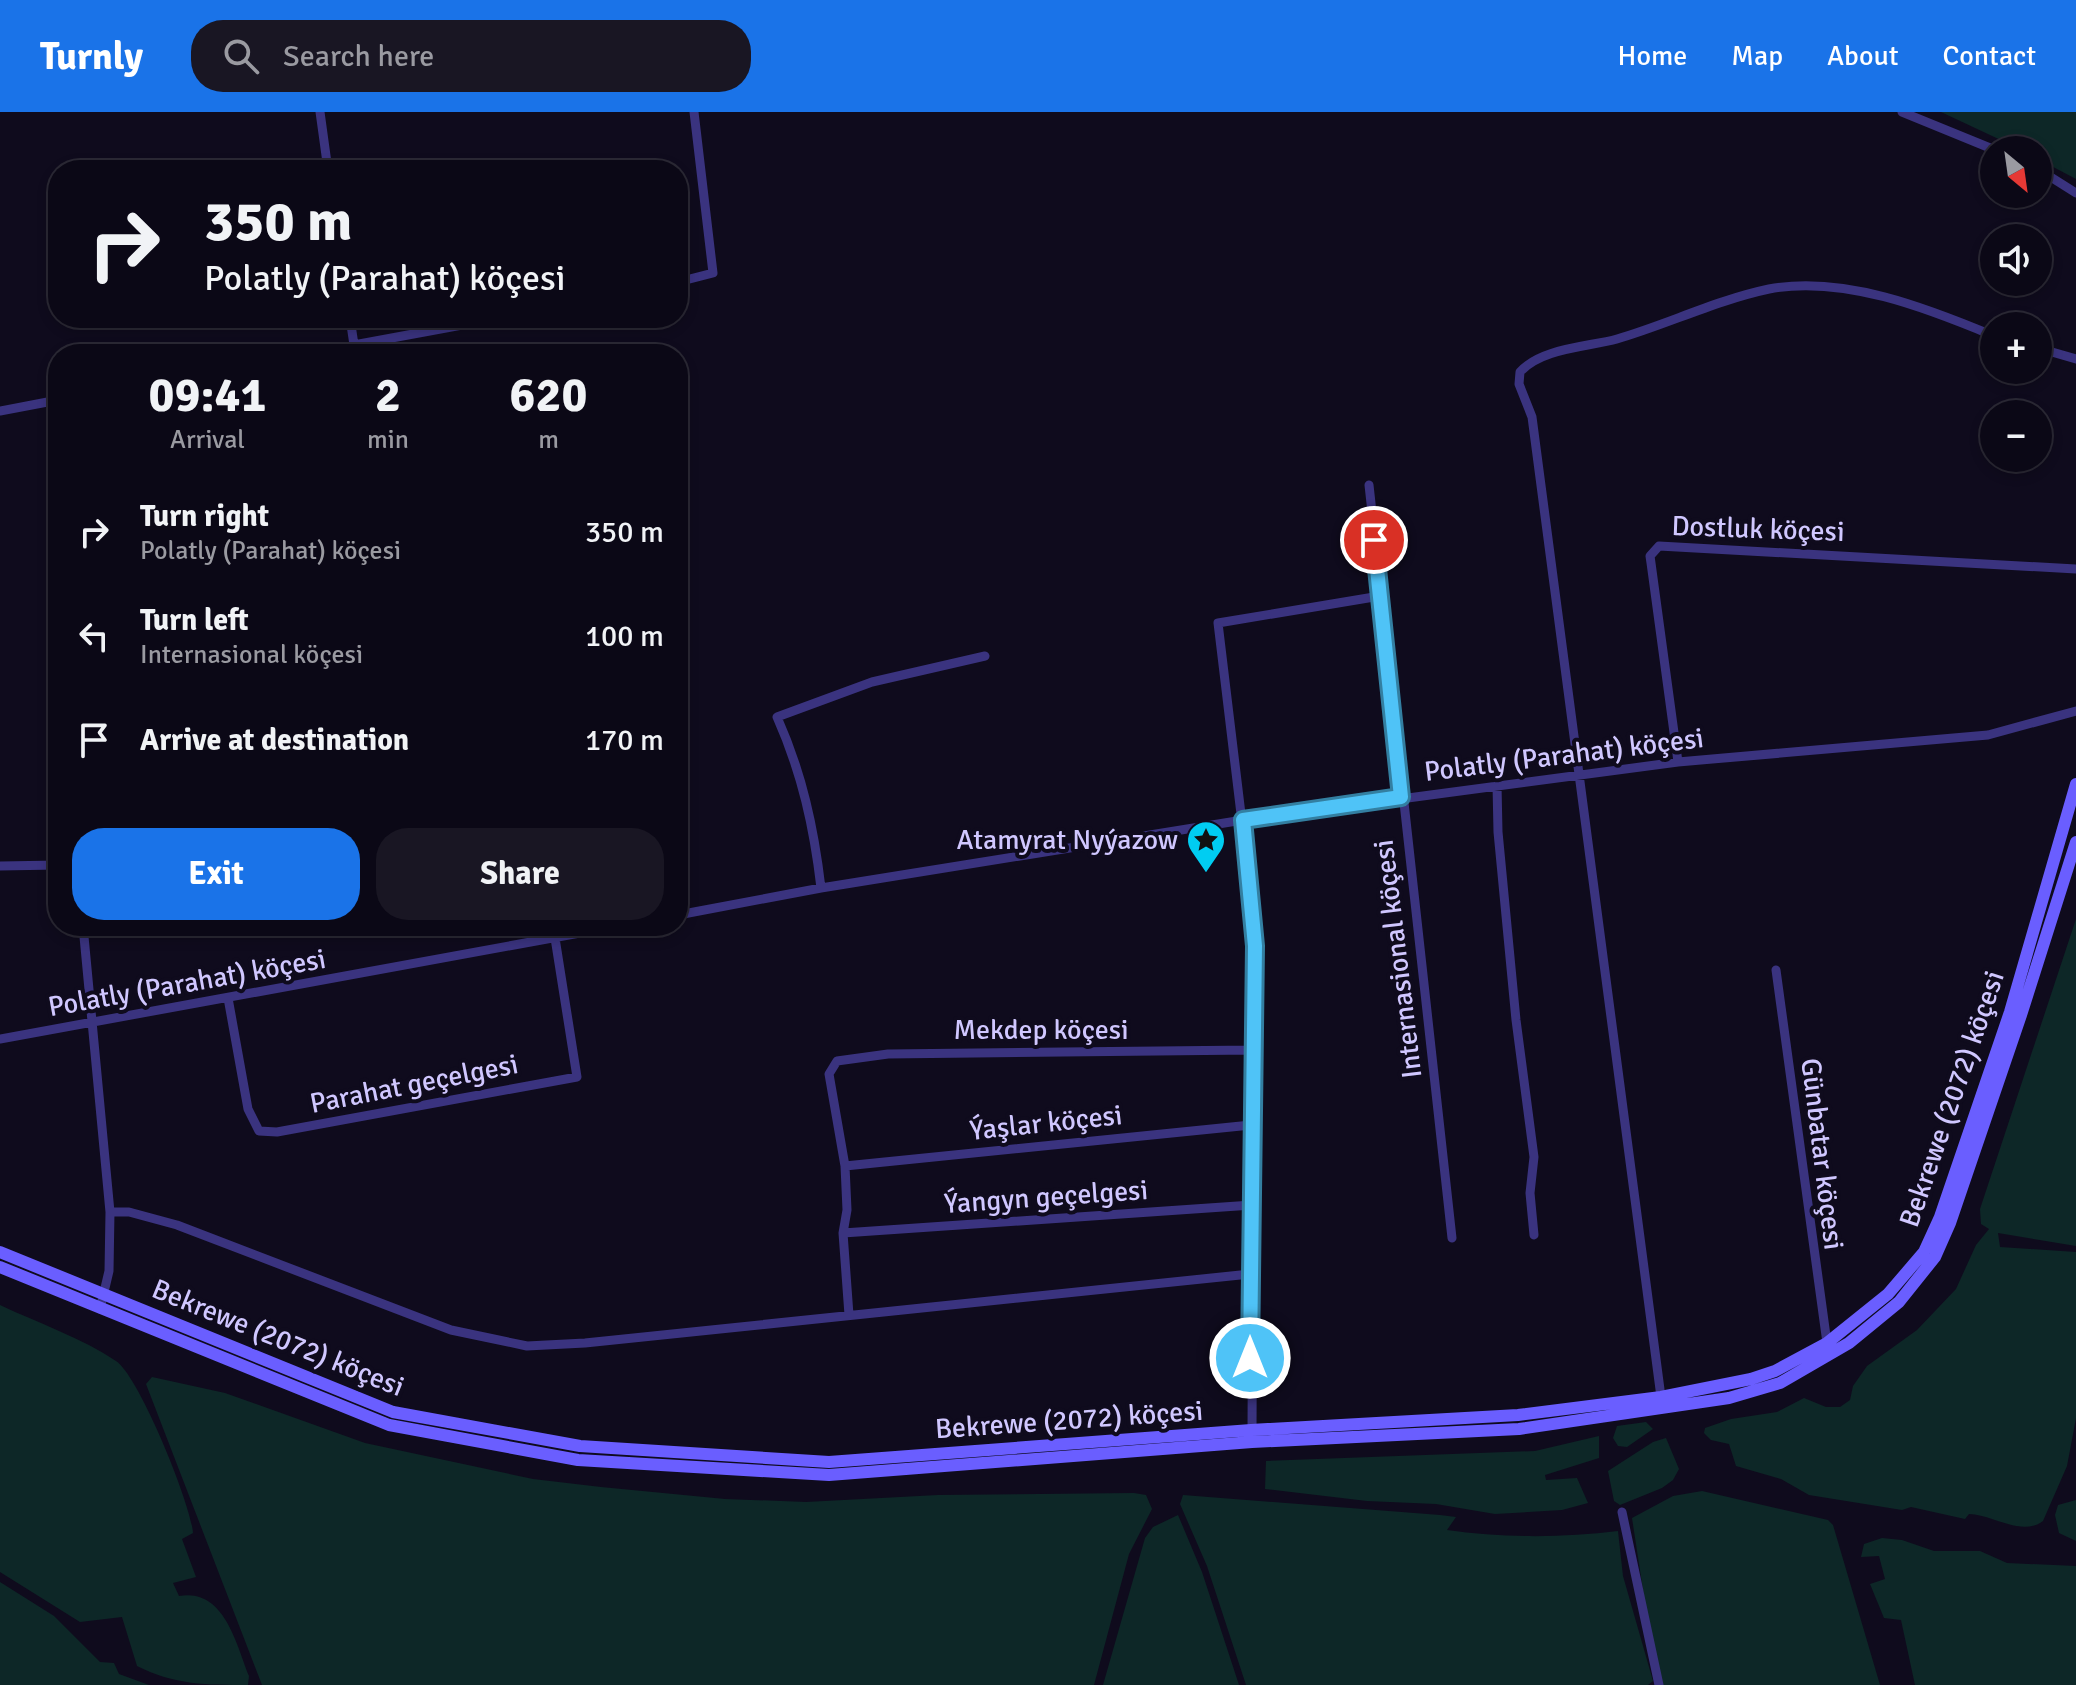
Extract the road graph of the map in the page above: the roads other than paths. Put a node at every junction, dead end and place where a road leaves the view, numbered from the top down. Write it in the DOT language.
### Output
graph roads {
  1 [pos="320,112"];
  2 [pos="694,112"];
  3 [pos="1902,112"];
  4 [pos="1980,144"];
  5 [pos="327,160"];
  6 [pos="2052,178"];
  7 [pos="2076,193"];
  8 [pos="688,279"];
  9 [pos="446,328"];
  10 [pos="1980,331"];
  11 [pos="359,344"];
  12 [pos="2076,349"];
  13 [pos="2052,352"];
  14 [pos="2065,355"];
  15 [pos="2076,359"];
  16 [pos="48,402"];
  17 [pos="0,411"];
  18 [pos="1369,485"];
  19 [pos="2076,569"];
  20 [pos="1380,596"];
  21 [pos="985,656"];
  22 [pos="2076,711"];
  23 [pos="1678,762"];
  24 [pos="1581,775"];
  25 [pos="2076,784"];
  26 [pos="1497,785"];
  27 [pos="1401,797"];
  28 [pos="1243,820"];
  29 [pos="2076,842"];
  30 [pos="48,865"];
  31 [pos="0,866"];
  32 [pos="821,888"];
  33 [pos="688,913"];
  34 [pos="84,936"];
  35 [pos="566,936"];
  36 [pos="555,938"];
  37 [pos="1776,970"];
  38 [pos="228,998"];
  39 [pos="90,1023"];
  40 [pos="0,1039"];
  41 [pos="1252,1050"];
  42 [pos="1251,1125"];
  43 [pos="845,1166"];
  44 [pos="1252,1205"];
  45 [pos="110,1212"];
  46 [pos="843,1233"];
  47 [pos="1534,1235"];
  48 [pos="1452,1238"];
  49 [pos="0,1252"];
  50 [pos="0,1267"];
  51 [pos="1250,1274"];
  52 [pos="105,1295"];
  53 [pos="100,1309"];
  54 [pos="849,1315"];
  55 [pos="1827,1343"];
  56 [pos="1661,1397"];
  57 [pos="1252,1436"];
  58 [pos="1622,1512"];
  59 [pos="1659,1685"];
  1 -- 5 [label="street"];
  2 -- 8 [label="street"];
  3 -- 4 [label="street"];
  6 -- 7 [label="street"];
  9 -- 11 [label="street"];
  10 -- 24 [label="street"];
  12 -- 14 [label="street"];
  13 -- 14 [label="street"];
  14 -- 15 [label="street"];
  16 -- 17 [label="street"];
  18 -- 20 [label="street, Internasional köçesi"];
  19 -- 23 [label="street, Dostluk köçesi"];
  20 -- 27 [label="street, Internasional köçesi"];
  20 -- 28 [label="street"];
  21 -- 32 [label="street"];
  22 -- 23 [label="street, Polatly (Parahat) köçesi"];
  23 -- 24 [label="street, Polatly (Parahat) köçesi"];
  24 -- 26 [label="street, Polatly (Parahat) köçesi"];
  24 -- 56 [label="street"];
  25 -- 55 [label="main road, Bekrewe (2072) köçesi"];
  26 -- 27 [label="street, Polatly (Parahat) köçesi"];
  26 -- 47 [label="street"];
  27 -- 28 [label="street, Polatly (Parahat) köçesi"];
  27 -- 48 [label="street, Internasional köçesi"];
  28 -- 32 [label="street, Polatly (Parahat) köçesi"];
  28 -- 41 [label="street"];
  29 -- 57 [label="main road, Bekrewe (2072) köçesi"];
  30 -- 31 [label="street"];
  32 -- 33 [label="street, Polatly (Parahat) köçesi"];
  34 -- 39 [label="street"];
  35 -- 36 [label="street, Polatly (Parahat) köçesi"];
  36 -- 38 [label="street, Polatly (Parahat) köçesi"];
  36 -- 38 [label="street, Parahat geçelgesi"];
  37 -- 55 [label="street, Günbatar köçesi"];
  38 -- 39 [label="street, Polatly (Parahat) köçesi"];
  39 -- 40 [label="street, Polatly (Parahat) köçesi"];
  39 -- 45 [label="street"];
  41 -- 42 [label="street"];
  41 -- 43 [label="street, Mekdep köçesi"];
  42 -- 43 [label="street, Ýaşlar köçesi"];
  42 -- 44 [label="street"];
  43 -- 46 [label="street"];
  44 -- 46 [label="street, Ýangyn geçelgesi"];
  44 -- 51 [label="street"];
  45 -- 52 [label="street"];
  45 -- 54 [label="street"];
  46 -- 54 [label="street"];
  49 -- 52 [label="main road, Bekrewe (2072) köçesi"];
  50 -- 53 [label="main road, Bekrewe (2072) köçesi"];
  51 -- 54 [label="street"];
  51 -- 57 [label="street"];
  52 -- 53 [label="street"];
  52 -- 57 [label="main road, Bekrewe (2072) köçesi"];
  53 -- 57 [label="main road, Bekrewe (2072) köçesi"];
  55 -- 56 [label="main road, Bekrewe (2072) köçesi"];
  56 -- 57 [label="main road, Bekrewe (2072) köçesi"];
  58 -- 59 [label="street"];
}
